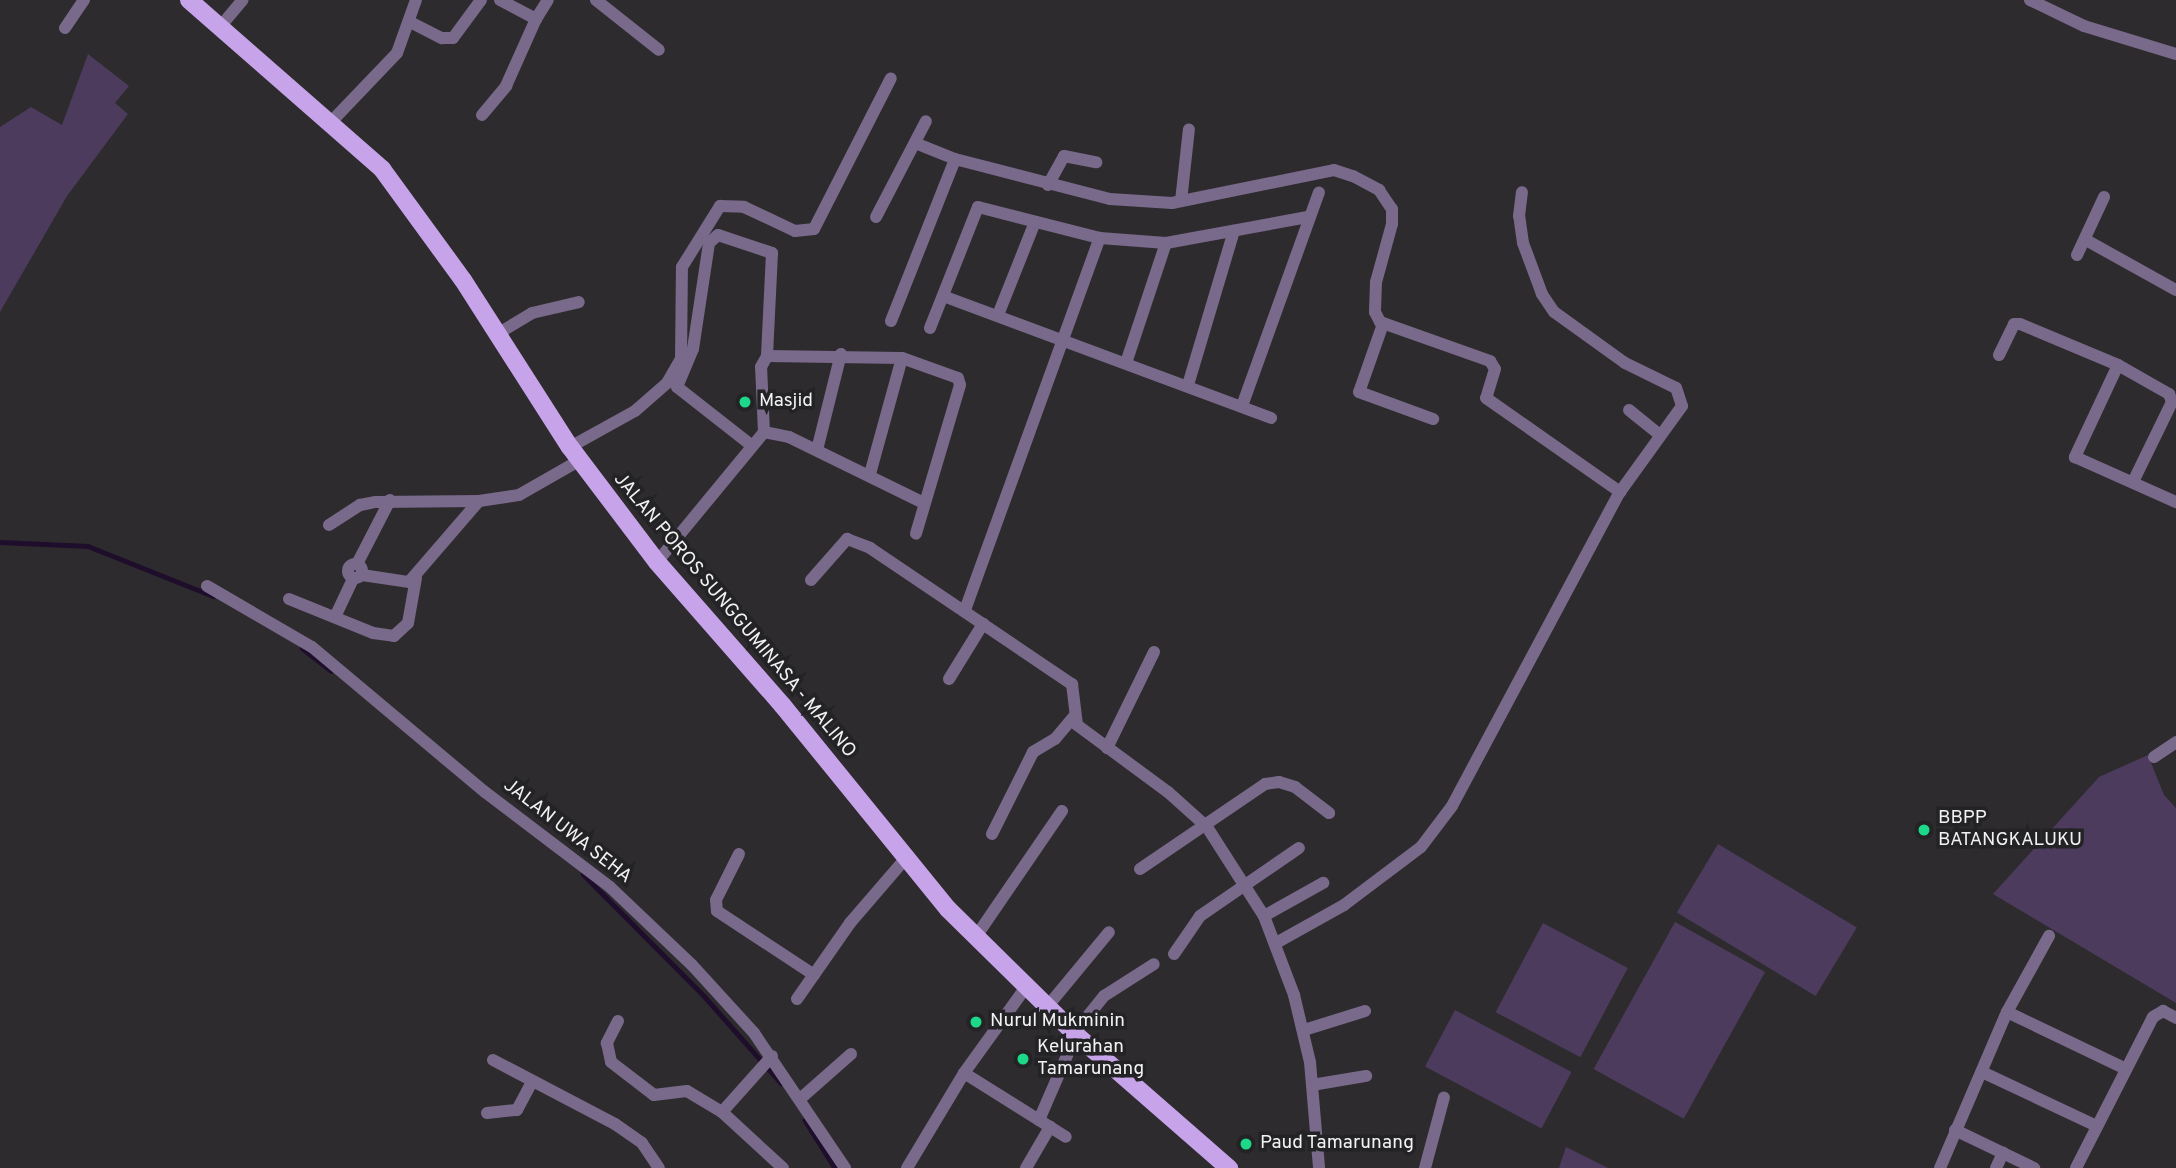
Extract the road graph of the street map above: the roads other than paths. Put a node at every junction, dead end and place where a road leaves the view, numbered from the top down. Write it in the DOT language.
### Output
graph roads {
  1 [pos="84,0"];
  2 [pos="188,0"];
  3 [pos="243,0"];
  4 [pos="416,0"];
  5 [pos="481,0"];
  6 [pos="500,0"];
  7 [pos="548,0"];
  8 [pos="596,0"];
  9 [pos="2030,0"];
  10 [pos="536,19"];
  11 [pos="410,22"];
  12 [pos="220,27"];
  13 [pos="65,28"];
  14 [pos="659,50"];
  15 [pos="2176,54"];
  16 [pos="891,78"];
  17 [pos="482,115"];
  18 [pos="926,121"];
  19 [pos="331,122"];
  20 [pos="1189,130"];
  21 [pos="915,143"];
  22 [pos="955,159"];
  23 [pos="1096,162"];
  24 [pos="1048,185"];
  25 [pos="1319,192"];
  26 [pos="1522,192"];
  27 [pos="2104,197"];
  28 [pos="1181,201"];
  29 [pos="876,216"];
  30 [pos="1308,217"];
  31 [pos="1035,222"];
  32 [pos="1234,231"];
  33 [pos="1100,238"];
  34 [pos="2086,240"];
  35 [pos="1166,243"];
  36 [pos="2077,256"];
  37 [pos="2176,290"];
  38 [pos="943,296"];
  39 [pos="579,302"];
  40 [pos="998,315"];
  41 [pos="891,321"];
  42 [pos="1383,324"];
  43 [pos="930,328"];
  44 [pos="499,333"];
  45 [pos="1061,341"];
  46 [pos="841,354"];
  47 [pos="1999,355"];
  48 [pos="767,356"];
  49 [pos="902,358"];
  50 [pos="1126,363"];
  51 [pos="2118,365"];
  52 [pos="1188,385"];
  53 [pos="1242,405"];
  54 [pos="1629,410"];
  55 [pos="1271,418"];
  56 [pos="1433,419"];
  57 [pos="764,432"];
  58 [pos="1660,435"];
  59 [pos="751,445"];
  60 [pos="817,450"];
  61 [pos="575,454"];
  62 [pos="870,474"];
  63 [pos="2133,482"];
  64 [pos="1620,492"];
  65 [pos="390,500"];
  66 [pos="479,501"];
  67 [pos="2176,502"];
  68 [pos="924,503"];
  69 [pos="329,525"];
  70 [pos="916,534"];
  71 [pos="657,562"];
  72 [pos="357,573"];
  73 [pos="416,578"];
  74 [pos="811,580"];
  75 [pos="207,586"];
  76 [pos="289,599"];
  77 [pos="965,610"];
  78 [pos="335,617"];
  79 [pos="984,624"];
  80 [pos="1154,652"];
  81 [pos="949,679"];
  82 [pos="1074,716"];
  83 [pos="2176,742"];
  84 [pos="1107,748"];
  85 [pos="2154,757"];
  86 [pos="1062,811"];
  87 [pos="1329,813"];
  88 [pos="1207,827"];
  89 [pos="992,834"];
  90 [pos="1299,848"];
  91 [pos="739,854"];
  92 [pos="905,859"];
  93 [pos="1140,869"];
  94 [pos="1323,883"];
  95 [pos="1242,884"];
  96 [pos="1264,916"];
  97 [pos="1109,932"];
  98 [pos="2049,936"];
  99 [pos="975,937"];
  100 [pos="1276,943"];
  101 [pos="1174,954"];
  102 [pos="1154,964"];
  103 [pos="814,975"];
  104 [pos="1026,987"];
  105 [pos="797,999"];
  106 [pos="1047,1007"];
  107 [pos="1365,1011"];
  108 [pos="2007,1012"];
  109 [pos="2176,1018"];
  110 [pos="618,1021"];
  111 [pos="1304,1030"];
  112 [pos="1075,1034"];
  113 [pos="851,1054"];
  114 [pos="493,1060"];
  115 [pos="767,1061"];
  116 [pos="2126,1069"];
  117 [pos="1982,1072"];
  118 [pos="964,1073"];
  119 [pos="1366,1076"];
  120 [pos="531,1082"];
  121 [pos="1312,1085"];
  122 [pos="1444,1097"];
  123 [pos="800,1099"];
  124 [pos="722,1112"];
  125 [pos="487,1113"];
  126 [pos="1039,1120"];
  127 [pos="2097,1126"];
  128 [pos="1050,1127"];
  129 [pos="1955,1130"];
  130 [pos="1066,1137"];
  131 [pos="2003,1153"];
  132 [pos="659,1168"];
  133 [pos="783,1168"];
  134 [pos="845,1168"];
  135 [pos="907,1168"];
  136 [pos="1026,1168"];
  137 [pos="1229,1168"];
  138 [pos="1319,1168"];
  139 [pos="1425,1168"];
  140 [pos="1940,1168"];
  141 [pos="1996,1168"];
  142 [pos="2034,1168"];
  143 [pos="2076,1168"];
  1 -- 13 [label="street"];
  2 -- 12 [label="main road, JALAN POROS SUNGGUMINASA - MALINO"];
  3 -- 12 [label="street"];
  4 -- 11 [label="street"];
  5 -- 11 [label="street"];
  6 -- 10 [label="street"];
  7 -- 10 [label="street"];
  8 -- 14 [label="street"];
  9 -- 15 [label="street"];
  10 -- 17 [label="street"];
  11 -- 19 [label="street"];
  12 -- 19 [label="main road, JALAN POROS SUNGGUMINASA - MALINO"];
  16 -- 61 [label="street"];
  18 -- 21 [label="street"];
  19 -- 44 [label="main road, JALAN POROS SUNGGUMINASA - MALINO"];
  20 -- 28 [label="street"];
  21 -- 22 [label="street"];
  21 -- 29 [label="street"];
  22 -- 24 [label="street"];
  22 -- 41 [label="street"];
  23 -- 24 [label="street"];
  24 -- 28 [label="street"];
  25 -- 30 [label="street"];
  26 -- 58 [label="street"];
  27 -- 34 [label="street"];
  28 -- 42 [label="street"];
  30 -- 32 [label="street"];
  30 -- 53 [label="street"];
  31 -- 33 [label="street"];
  31 -- 38 [label="street"];
  31 -- 40 [label="street"];
  32 -- 35 [label="street"];
  32 -- 52 [label="street"];
  33 -- 35 [label="street"];
  33 -- 45 [label="street"];
  34 -- 36 [label="street"];
  34 -- 37 [label="street"];
  35 -- 50 [label="street"];
  38 -- 40 [label="street"];
  38 -- 43 [label="street"];
  39 -- 44 [label="street"];
  40 -- 45 [label="street"];
  42 -- 56 [label="street"];
  42 -- 64 [label="street"];
  44 -- 61 [label="main road, JALAN POROS SUNGGUMINASA - MALINO"];
  45 -- 50 [label="street"];
  45 -- 77 [label="street"];
  46 -- 48 [label="street"];
  46 -- 49 [label="street"];
  46 -- 60 [label="street"];
  47 -- 51 [label="street"];
  48 -- 57 [label="street"];
  48 -- 59 [label="street"];
  49 -- 62 [label="street"];
  49 -- 68 [label="street"];
  50 -- 52 [label="street"];
  51 -- 63 [label="street"];
  51 -- 63 [label="street"];
  52 -- 53 [label="street"];
  53 -- 55 [label="street"];
  54 -- 58 [label="street"];
  57 -- 59 [label="street"];
  57 -- 60 [label="street"];
  58 -- 64 [label="street"];
  59 -- 71 [label="street"];
  60 -- 62 [label="street"];
  61 -- 66 [label="street"];
  61 -- 71 [label="main road, JALAN POROS SUNGGUMINASA - MALINO"];
  62 -- 68 [label="street"];
  63 -- 67 [label="street"];
  64 -- 100 [label="street"];
  65 -- 66 [label="street"];
  65 -- 69 [label="street"];
  65 -- 72 [label="street"];
  66 -- 73 [label="street"];
  68 -- 70 [label="street"];
  71 -- 92 [label="main road, JALAN POROS SUNGGUMINASA - MALINO"];
  72 -- 73 [label="street"];
  72 -- 78 [label="street"];
  73 -- 78 [label="street"];
  74 -- 77 [label="street"];
  75 -- 115 [label="street, JALAN UWA SEHA"];
  76 -- 78 [label="street"];
  77 -- 79 [label="street"];
  79 -- 81 [label="street"];
  79 -- 82 [label="street"];
  80 -- 84 [label="street"];
  82 -- 84 [label="street"];
  82 -- 89 [label="street"];
  83 -- 85 [label="street"];
  84 -- 88 [label="street"];
  86 -- 99 [label="street"];
  87 -- 88 [label="street"];
  88 -- 93 [label="street"];
  88 -- 95 [label="street"];
  90 -- 95 [label="street"];
  91 -- 103 [label="street"];
  92 -- 99 [label="main road, JALAN POROS SUNGGUMINASA - MALINO"];
  92 -- 103 [label="street"];
  94 -- 96 [label="street"];
  95 -- 96 [label="street"];
  95 -- 101 [label="street"];
  96 -- 100 [label="street"];
  97 -- 106 [label="street"];
  98 -- 108 [label="street"];
  99 -- 104 [label="main road, JALAN POROS SUNGGUMINASA - MALINO"];
  100 -- 111 [label="street"];
  102 -- 112 [label="street"];
  103 -- 105 [label="street"];
  104 -- 106 [label="main road, JALAN POROS SUNGGUMINASA - MALINO"];
  104 -- 118 [label="street"];
  106 -- 112 [label="main road, JALAN POROS SUNGGUMINASA - MALINO"];
  107 -- 111 [label="street"];
  108 -- 116 [label="street"];
  108 -- 117 [label="street"];
  109 -- 116 [label="street"];
  110 -- 124 [label="street"];
  111 -- 121 [label="street"];
  112 -- 126 [label="street"];
  112 -- 137 [label="main road, JALAN POROS SUNGGUMINASA - MALINO"];
  113 -- 123 [label="street"];
  114 -- 120 [label="street"];
  115 -- 123 [label="street, JALAN UWA SEHA"];
  115 -- 124 [label="street"];
  116 -- 127 [label="street"];
  117 -- 127 [label="street"];
  117 -- 129 [label="street"];
  118 -- 126 [label="street"];
  118 -- 135 [label="street"];
  119 -- 121 [label="street"];
  120 -- 125 [label="street"];
  120 -- 132 [label="street"];
  121 -- 138 [label="street"];
  122 -- 139 [label="street"];
  123 -- 134 [label="street, JALAN UWA SEHA"];
  124 -- 133 [label="street"];
  126 -- 128 [label="street"];
  127 -- 143 [label="street"];
  128 -- 130 [label="street"];
  128 -- 136 [label="street"];
  129 -- 131 [label="street"];
  129 -- 140 [label="street"];
  131 -- 141 [label="street"];
  131 -- 142 [label="street"];
}
